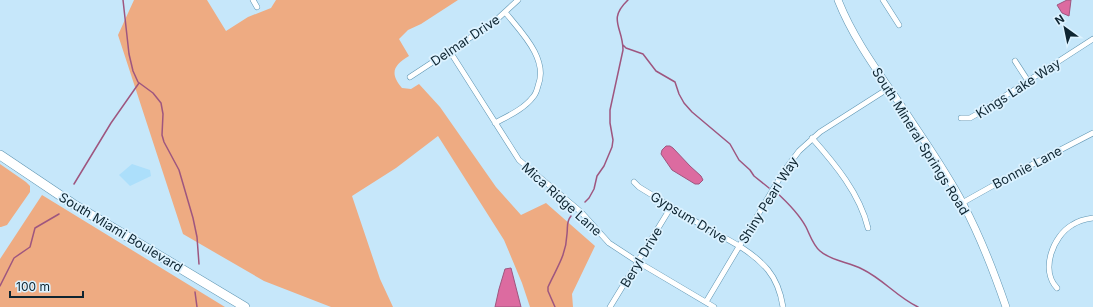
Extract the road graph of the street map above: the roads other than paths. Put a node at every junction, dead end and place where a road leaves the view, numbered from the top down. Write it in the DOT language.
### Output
graph roads {
  1 [pos="253,0"];
  2 [pos="518,0"];
  3 [pos="838,0"];
  4 [pos="884,0"];
  5 [pos="257,7"];
  6 [pos="505,12"];
  7 [pos="900,25"];
  8 [pos="1093,39"];
  9 [pos="449,50"];
  10 [pos="1015,61"];
  11 [pos="410,77"];
  12 [pos="1028,81"];
  13 [pos="889,88"];
  14 [pos="961,118"];
  15 [pos="495,123"];
  16 [pos="1093,133"];
  17 [pos="812,138"];
  18 [pos="0,155"];
  19 [pos="634,182"];
  20 [pos="962,203"];
  21 [pos="671,207"];
  22 [pos="1093,218"];
  23 [pos="868,228"];
  24 [pos="739,246"];
  25 [pos="638,262"];
  26 [pos="1058,288"];
  27 [pos="706,302"];
  28 [pos="245,307"];
  29 [pos="610,307"];
  30 [pos="714,307"];
  31 [pos="783,307"];
  32 [pos="1006,307"];
  1 -- 5 [label="street"];
  2 -- 6 [label="street, Delmar Drive"];
  3 -- 13 [label="street, South Mineral Springs Road"];
  4 -- 7 [label="street"];
  6 -- 9 [label="street, Delmar Drive"];
  6 -- 15 [label="street"];
  8 -- 12 [label="street, Kings Lake Way"];
  9 -- 11 [label="street, Delmar Drive"];
  9 -- 15 [label="street, Mica Ridge Lane"];
  10 -- 12 [label="street"];
  12 -- 14 [label="street, Kings Lake Way"];
  13 -- 17 [label="street, Shiny Pearl Way"];
  13 -- 20 [label="street, South Mineral Springs Road"];
  15 -- 25 [label="street, Mica Ridge Lane"];
  16 -- 20 [label="street, Bonnie Lane"];
  17 -- 23 [label="street"];
  17 -- 24 [label="street, Shiny Pearl Way"];
  18 -- 28 [label="highway, South Miami Boulevard"];
  19 -- 21 [label="street, Gypsum Drive"];
  20 -- 32 [label="street, South Mineral Springs Road"];
  21 -- 24 [label="street, Gypsum Drive"];
  21 -- 25 [label="street, Beryl Drive"];
  22 -- 26 [label="street"];
  24 -- 27 [label="street, Shiny Pearl Way"];
  24 -- 31 [label="street, Gypsum Drive"];
  25 -- 27 [label="street, Mica Ridge Lane"];
  25 -- 29 [label="street, Beryl Drive"];
  27 -- 30 [label="street, Mica Ridge Lane"];
}
